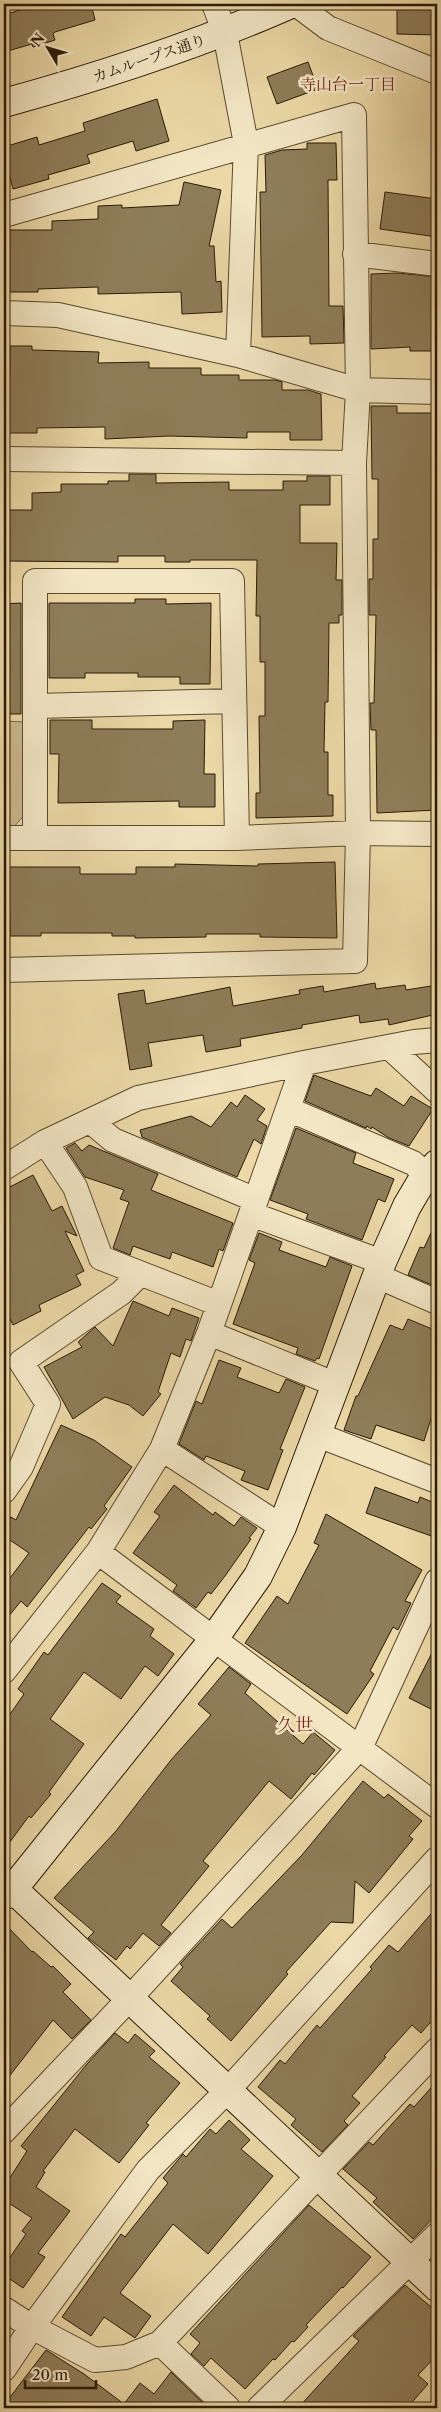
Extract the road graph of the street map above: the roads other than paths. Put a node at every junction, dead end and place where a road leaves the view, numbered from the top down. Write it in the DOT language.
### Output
graph roads {
  1 [pos="214,4"];
  2 [pos="291,4"];
  3 [pos="296,4"];
  4 [pos="225,33"];
  5 [pos="437,72"];
  6 [pos="4,103"];
  7 [pos="246,144"];
  8 [pos="4,215"];
  9 [pos="355,254"];
  10 [pos="437,264"];
  11 [pos="4,313"];
  12 [pos="238,355"];
  13 [pos="358,390"];
  14 [pos="437,392"];
  15 [pos="4,459"];
  16 [pos="354,462"];
  17 [pos="234,702"];
  18 [pos="35,706"];
  19 [pos="358,833"];
  20 [pos="437,834"];
  21 [pos="4,838"];
  22 [pos="35,838"];
  23 [pos="237,838"];
  24 [pos="4,970"];
  25 [pos="437,1040"];
  26 [pos="389,1047"];
  27 [pos="304,1062"];
  28 [pos="437,1091"];
  29 [pos="288,1109"];
  30 [pos="90,1121"];
  31 [pos="45,1142"];
  32 [pos="4,1168"];
  33 [pos="431,1176"];
  34 [pos="253,1207"];
  35 [pos="380,1269"];
  36 [pos="140,1274"];
  37 [pos="437,1302"];
  38 [pos="219,1304"];
  39 [pos="209,1333"];
  40 [pos="337,1385"];
  41 [pos="318,1435"];
  42 [pos="162,1449"];
  43 [pos="437,1481"];
  44 [pos="4,1490"];
  45 [pos="282,1527"];
  46 [pos="98,1552"];
  47 [pos="437,1581"];
  48 [pos="213,1640"];
  49 [pos="5,1665"];
  50 [pos="360,1746"];
  51 [pos="437,1806"];
  52 [pos="437,1859"];
  53 [pos="8,1892"];
  54 [pos="130,1998"];
  55 [pos="437,2050"];
  56 [pos="228,2090"];
  57 [pos="4,2132"];
  58 [pos="318,2174"];
  59 [pos="437,2235"];
  60 [pos="411,2262"];
  61 [pos="437,2287"];
  62 [pos="4,2309"];
  63 [pos="32,2327"];
  64 [pos="160,2343"];
  65 [pos="4,2369"];
  66 [pos="228,2408"];
  67 [pos="259,2408"];
  1 -- 4 [label="street"];
  2 -- 4 [label="street, カムループス通り"];
  3 -- 5 [label="street"];
  4 -- 6 [label="street, カムループス通り"];
  4 -- 7 [label="street"];
  7 -- 8 [label="street"];
  7 -- 9 [label="street"];
  7 -- 12 [label="street"];
  9 -- 10 [label="street"];
  9 -- 13 [label="street"];
  11 -- 12 [label="street"];
  12 -- 13 [label="street"];
  13 -- 14 [label="street"];
  13 -- 16 [label="street"];
  15 -- 16 [label="street"];
  16 -- 19 [label="street"];
  17 -- 18 [label="street"];
  17 -- 18 [label="street"];
  17 -- 23 [label="street"];
  18 -- 22 [label="street"];
  19 -- 20 [label="street"];
  19 -- 23 [label="street"];
  19 -- 24 [label="street"];
  21 -- 22 [label="street"];
  22 -- 23 [label="street"];
  25 -- 26 [label="street"];
  26 -- 27 [label="street"];
  26 -- 28 [label="street"];
  27 -- 29 [label="street"];
  27 -- 30 [label="street"];
  29 -- 33 [label="street"];
  29 -- 34 [label="street"];
  30 -- 31 [label="street"];
  30 -- 34 [label="street"];
  31 -- 32 [label="street"];
  31 -- 36 [label="street"];
  33 -- 35 [label="street"];
  34 -- 35 [label="street"];
  34 -- 38 [label="street"];
  35 -- 37 [label="street"];
  35 -- 40 [label="street"];
  36 -- 38 [label="street"];
  36 -- 44 [label="street"];
  38 -- 39 [label="street"];
  39 -- 40 [label="street"];
  39 -- 42 [label="street"];
  40 -- 41 [label="street"];
  41 -- 43 [label="street"];
  41 -- 45 [label="street"];
  42 -- 45 [label="street"];
  42 -- 46 [label="street"];
  45 -- 48 [label="street"];
  46 -- 48 [label="street"];
  46 -- 49 [label="street"];
  47 -- 50 [label="street"];
  48 -- 50 [label="street"];
  48 -- 53 [label="street"];
  50 -- 51 [label="street"];
  50 -- 54 [label="street"];
  52 -- 56 [label="street"];
  53 -- 54 [label="street"];
  54 -- 56 [label="street"];
  54 -- 57 [label="street"];
  55 -- 58 [label="street"];
  56 -- 58 [label="street"];
  56 -- 63 [label="street"];
  58 -- 60 [label="street"];
  58 -- 64 [label="street"];
  59 -- 60 [label="street"];
  60 -- 61 [label="street"];
  60 -- 67 [label="street"];
  62 -- 63 [label="street"];
  63 -- 64 [label="street"];
  63 -- 65 [label="street"];
  64 -- 66 [label="street"];
}
